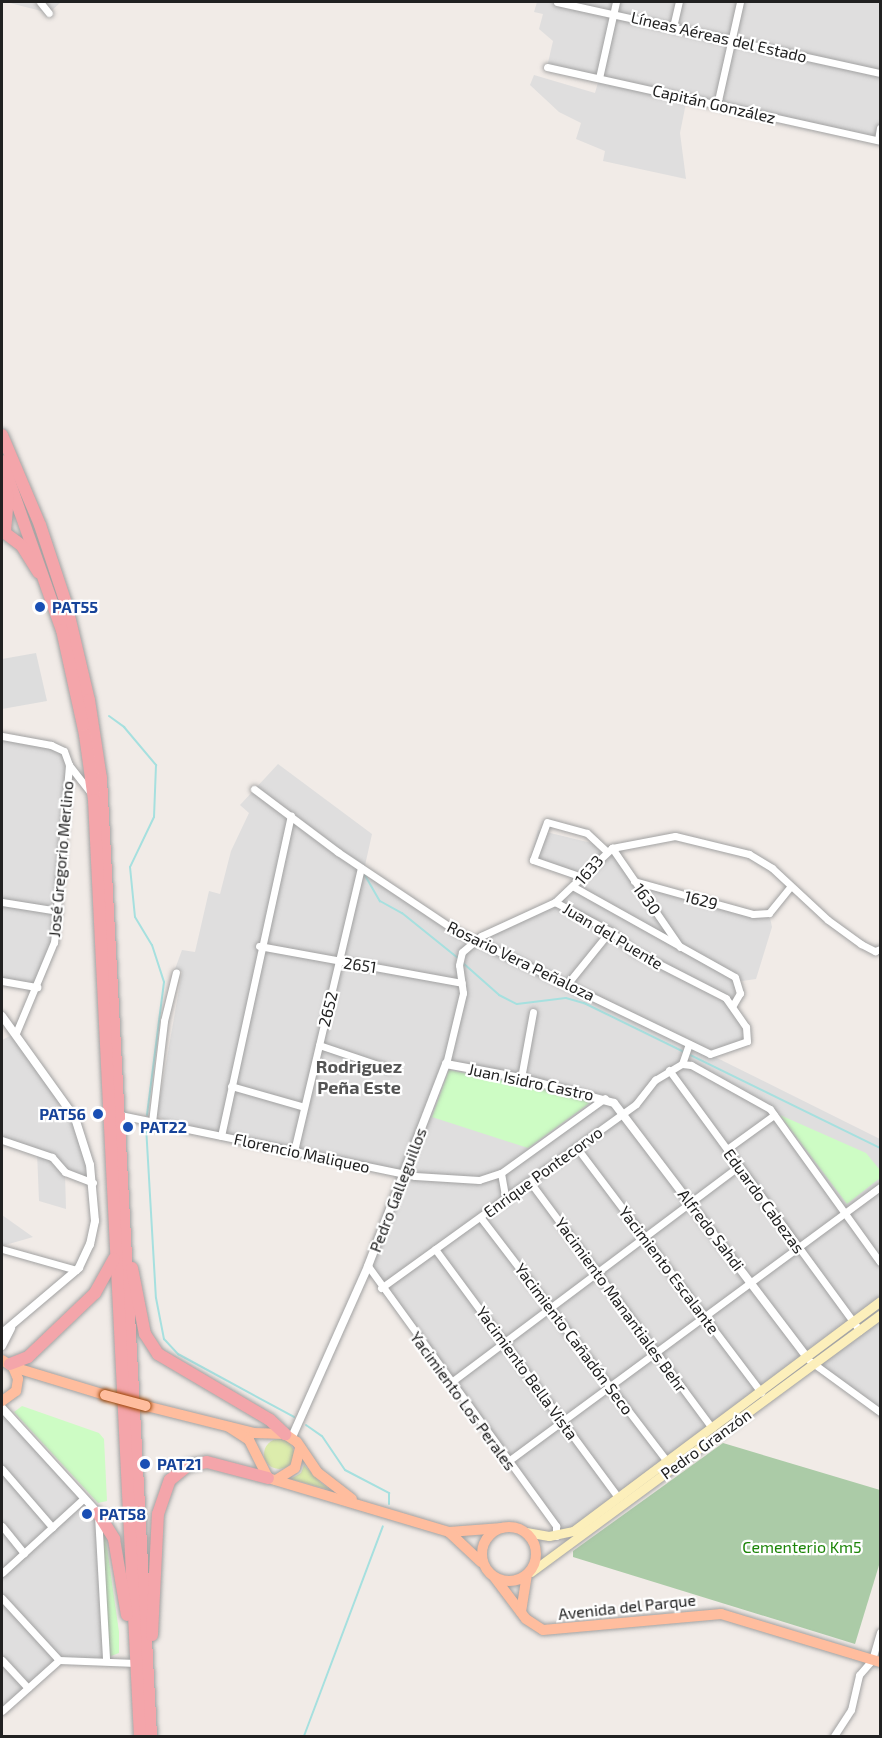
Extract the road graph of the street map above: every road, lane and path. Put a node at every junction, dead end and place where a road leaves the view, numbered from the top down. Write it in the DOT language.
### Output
graph roads {
  1 [pos="40,2"];
  2 [pos="557,2"];
  3 [pos="616,2"];
  4 [pos="679,2"];
  5 [pos="740,2"];
  6 [pos="49,13"];
  7 [pos="613,14"];
  8 [pos="673,27"];
  9 [pos="732,40"];
  10 [pos="547,67"];
  11 [pos="880,73"];
  12 [pos="599,78"];
  13 [pos="717,105"];
  14 [pos="880,128"];
  15 [pos="879,141"];
  16 [pos="2,435"];
  17 [pos="2,461"];
  18 [pos="2,474"];
  19 [pos="51,593"];
  20 [pos="2,736"];
  21 [pos="69,765"];
  22 [pos="254,789"];
  23 [pos="93,795"];
  24 [pos="291,816"];
  25 [pos="609,849"];
  26 [pos="361,868"];
  27 [pos="582,877"];
  28 [pos="634,881"];
  29 [pos="574,887"];
  30 [pos="790,887"];
  31 [pos="2,902"];
  32 [pos="555,902"];
  33 [pos="58,911"];
  34 [pos="610,931"];
  35 [pos="476,939"];
  36 [pos="259,946"];
  37 [pos="683,950"];
  38 [pos="879,951"];
  39 [pos="339,963"];
  40 [pos="176,972"];
  41 [pos="2,981"];
  42 [pos="462,983"];
  43 [pos="568,983"];
  44 [pos="37,987"];
  45 [pos="733,1005"];
  46 [pos="533,1012"];
  47 [pos="2,1016"];
  48 [pos="16,1033"];
  49 [pos="690,1044"];
  50 [pos="319,1045"];
  51 [pos="446,1064"];
  52 [pos="682,1064"];
  53 [pos="390,1069"];
  54 [pos="669,1070"];
  55 [pos="521,1078"];
  56 [pos="231,1086"];
  57 [pos="605,1098"];
  58 [pos="614,1103"];
  59 [pos="304,1107"];
  60 [pos="624,1113"];
  61 [pos="120,1115"];
  62 [pos="774,1115"];
  63 [pos="152,1122"];
  64 [pos="221,1136"];
  65 [pos="2,1140"];
  66 [pos="577,1148"];
  67 [pos="727,1149"];
  68 [pos="294,1151"];
  69 [pos="739,1166"];
  70 [pos="501,1173"];
  71 [pos="406,1174"];
  72 [pos="530,1182"];
  73 [pos="93,1183"];
  74 [pos="880,1187"];
  75 [pos="506,1200"];
  76 [pos="691,1202"];
  77 [pos="845,1214"];
  78 [pos="481,1218"];
  79 [pos="124,1225"];
  80 [pos="644,1237"];
  81 [pos="116,1240"];
  82 [pos="798,1248"];
  83 [pos="2,1249"];
  84 [pos="435,1249"];
  85 [pos="880,1262"];
  86 [pos="368,1266"];
  87 [pos="76,1270"];
  88 [pos="596,1273"];
  89 [pos="751,1282"];
  90 [pos="381,1288"];
  91 [pos="880,1301"];
  92 [pos="550,1308"];
  93 [pos="880,1315"];
  94 [pos="704,1317"];
  95 [pos="14,1322"];
  96 [pos="854,1322"];
  97 [pos="860,1331"];
  98 [pos="2,1333"];
  99 [pos="504,1342"];
  100 [pos="2,1346"];
  101 [pos="656,1353"];
  102 [pos="807,1357"];
  103 [pos="6,1361"];
  104 [pos="814,1366"];
  105 [pos="48,1380"];
  106 [pos="450,1383"];
  107 [pos="610,1386"];
  108 [pos="16,1391"];
  109 [pos="761,1392"];
  110 [pos="2,1401"];
  111 [pos="2,1408"];
  112 [pos="880,1412"];
  113 [pos="562,1421"];
  114 [pos="229,1427"];
  115 [pos="712,1428"];
  116 [pos="272,1434"];
  117 [pos="288,1435"];
  118 [pos="300,1448"];
  119 [pos="258,1456"];
  120 [pos="666,1461"];
  121 [pos="507,1462"];
  122 [pos="2,1469"];
  123 [pos="272,1479"];
  124 [pos="618,1497"];
  125 [pos="84,1498"];
  126 [pos="373,1510"];
  127 [pos="98,1513"];
  128 [pos="2,1526"];
  129 [pos="52,1527"];
  130 [pos="502,1528"];
  131 [pos="449,1532"];
  132 [pos="526,1532"];
  133 [pos="556,1536"];
  134 [pos="24,1552"];
  135 [pos="485,1567"];
  136 [pos="2,1573"];
  137 [pos="529,1574"];
  138 [pos="495,1578"];
  139 [pos="2,1598"];
  140 [pos="521,1612"];
  141 [pos="880,1632"];
  142 [pos="2,1660"];
  143 [pos="59,1660"];
  144 [pos="106,1660"];
  145 [pos="876,1661"];
  146 [pos="136,1663"];
  147 [pos="28,1689"];
  148 [pos="149,1702"];
  149 [pos="2,1711"];
  150 [pos="140,1737"];
  151 [pos="151,1737"];
  152 [pos="834,1737"];
  1 -- 6 [label="street"];
  2 -- 7 [label="street, Líneas Aéreas del Estado"];
  3 -- 7 [label="street"];
  4 -- 8 [label="street"];
  5 -- 9 [label="street"];
  7 -- 8 [label="street, Líneas Aéreas del Estado"];
  7 -- 12 [label="street"];
  8 -- 9 [label="street, Líneas Aéreas del Estado"];
  9 -- 11 [label="street, Líneas Aéreas del Estado"];
  9 -- 13 [label="street"];
  10 -- 12 [label="street, Capitán González"];
  12 -- 13 [label="street, Capitán González"];
  13 -- 15 [label="street, Capitán González"];
  14 -- 15 [label="street"];
  16 -- 61 [label="highway"];
  17 -- 19 [label="highway"];
  18 -- 19 [label="highway"];
  19 -- 23 [label="highway"];
  20 -- 21 [label="street, José Gregorio Merlino"];
  21 -- 23 [label="street"];
  21 -- 33 [label="street, José Gregorio Merlino"];
  22 -- 24 [label="street, Rosario Vera Peñaloza"];
  23 -- 81 [label="highway"];
  24 -- 26 [label="street, Rosario Vera Peñaloza"];
  24 -- 36 [label="street"];
  25 -- 27 [label="street, 1633"];
  25 -- 27 [label="street, 1630"];
  25 -- 28 [label="street, 1630"];
  25 -- 30 [label="street, 1633"];
  26 -- 35 [label="street, Rosario Vera Peñaloza"];
  26 -- 39 [label="street, 2652"];
  27 -- 29 [label="street, 1633"];
  28 -- 30 [label="street, 1629"];
  28 -- 37 [label="street, 1630"];
  29 -- 32 [label="street, 1633"];
  29 -- 37 [label="street, Juan del Puente"];
  30 -- 38 [label="street"];
  31 -- 33 [label="street"];
  32 -- 34 [label="street, Juan del Puente"];
  32 -- 35 [label="street, 1633"];
  33 -- 44 [label="street, José Gregorio Merlino"];
  34 -- 43 [label="street"];
  34 -- 45 [label="street, Juan del Puente"];
  35 -- 42 [label="street, Pedro Galleguillos"];
  35 -- 43 [label="street, Rosario Vera Peñaloza"];
  36 -- 39 [label="street, 2651"];
  36 -- 56 [label="street"];
  37 -- 45 [label="street, Juan del Puente"];
  39 -- 42 [label="street, 2651"];
  39 -- 50 [label="street, 2652"];
  40 -- 63 [label="street"];
  41 -- 44 [label="street"];
  42 -- 51 [label="street, Pedro Galleguillos"];
  43 -- 49 [label="street, Rosario Vera Peñaloza"];
  44 -- 48 [label="street, José Gregorio Merlino"];
  45 -- 49 [label="street, Rosario Vera Peñaloza"];
  46 -- 55 [label="street"];
  47 -- 48 [label="street"];
  48 -- 73 [label="street"];
  49 -- 52 [label="street"];
  50 -- 53 [label="street"];
  50 -- 59 [label="street, 2652"];
  51 -- 55 [label="street, Juan Isidro Castro"];
  51 -- 71 [label="street, Pedro Galleguillos"];
  52 -- 54 [label="street, Enrique Pontecorvo"];
  52 -- 62 [label="street"];
  54 -- 60 [label="street, Enrique Pontecorvo"];
  54 -- 67 [label="street, Eduardo Cabezas"];
  55 -- 57 [label="street, Juan Isidro Castro"];
  56 -- 59 [label="street"];
  56 -- 64 [label="street"];
  57 -- 58 [label="street, Juan Isidro Castro"];
  57 -- 70 [label="street, Florencio Maliqueo"];
  58 -- 60 [label="street, Alfredo Sahdi"];
  59 -- 68 [label="street, 2652"];
  60 -- 66 [label="street, Enrique Pontecorvo"];
  60 -- 76 [label="street, Alfredo Sahdi"];
  61 -- 63 [label="street, Florencio Maliqueo"];
  61 -- 79 [label="highway"];
  62 -- 67 [label="street"];
  62 -- 77 [label="street"];
  63 -- 64 [label="street, Florencio Maliqueo"];
  64 -- 68 [label="street, Florencio Maliqueo"];
  65 -- 73 [label="street"];
  66 -- 72 [label="street, Enrique Pontecorvo"];
  66 -- 80 [label="street, Yacimiento Escalante"];
  67 -- 69 [label="street, Eduardo Cabezas"];
  68 -- 71 [label="street, Florencio Maliqueo"];
  69 -- 76 [label="street"];
  69 -- 82 [label="street, Eduardo Cabezas"];
  70 -- 71 [label="street, Florencio Maliqueo"];
  70 -- 75 [label="street"];
  71 -- 86 [label="street, Pedro Galleguillos"];
  72 -- 75 [label="street, Enrique Pontecorvo"];
  72 -- 88 [label="street, Yacimiento Manantiales Behr"];
  73 -- 87 [label="street"];
  74 -- 77 [label="street"];
  75 -- 78 [label="street, Enrique Pontecorvo"];
  76 -- 80 [label="street"];
  76 -- 89 [label="street, Alfredo Sahdi"];
  77 -- 82 [label="street"];
  77 -- 85 [label="street"];
  78 -- 84 [label="street, Enrique Pontecorvo"];
  78 -- 92 [label="street, Yacimiento Cañadón Seco"];
  79 -- 117 [label="highway"];
  79 -- 148 [label="highway"];
  80 -- 88 [label="street"];
  80 -- 94 [label="street, Yacimiento Escalante"];
  81 -- 103 [label="highway"];
  81 -- 146 [label="highway"];
  82 -- 89 [label="street"];
  82 -- 96 [label="street, Eduardo Cabezas"];
  83 -- 87 [label="street"];
  84 -- 90 [label="street, Enrique Pontecorvo"];
  84 -- 99 [label="street, Yacimiento Bella Vista"];
  86 -- 90 [label="street, Yacimiento Los Perales"];
  86 -- 117 [label="street, Pedro Galleguillos"];
  87 -- 95 [label="street"];
  88 -- 92 [label="street"];
  88 -- 101 [label="street, Yacimiento Manantiales Behr"];
  89 -- 94 [label="street"];
  89 -- 102 [label="street, Alfredo Sahdi"];
  90 -- 106 [label="street, Yacimiento Los Perales"];
  91 -- 96 [label="main road, Pedro Granzón"];
  92 -- 99 [label="street"];
  92 -- 107 [label="street, Yacimiento Cañadón Seco"];
  93 -- 97 [label="main road, Pedro Granzón"];
  94 -- 101 [label="street"];
  94 -- 109 [label="street, Yacimiento Escalante"];
  95 -- 98 [label="street"];
  95 -- 100 [label="street"];
  96 -- 97 [label="street, Eduardo Cabezas"];
  96 -- 102 [label="main road, Pedro Granzón"];
  97 -- 104 [label="main road, Pedro Granzón"];
  99 -- 106 [label="street"];
  99 -- 113 [label="street, Yacimiento Bella Vista"];
  101 -- 107 [label="street"];
  101 -- 115 [label="street, Yacimiento Manantiales Behr"];
  102 -- 104 [label="street"];
  102 -- 109 [label="main road, Pedro Granzón"];
  103 -- 105 [label="main road"];
  103 -- 108 [label="main road"];
  104 -- 112 [label="street"];
  104 -- 137 [label="main road, Pedro Granzón"];
  105 -- 108 [label="main road"];
  105 -- 114 [label="main road, bridge"];
  106 -- 121 [label="street, Yacimiento Los Perales"];
  107 -- 113 [label="street"];
  107 -- 120 [label="street, Yacimiento Cañadón Seco"];
  108 -- 110 [label="main road"];
  109 -- 115 [label="main road, Pedro Granzón"];
  111 -- 125 [label="street"];
  113 -- 121 [label="street"];
  113 -- 124 [label="street, Yacimiento Bella Vista"];
  114 -- 116 [label="main road"];
  114 -- 119 [label="main road"];
  115 -- 120 [label="main road, Pedro Granzón"];
  116 -- 117 [label="main road"];
  116 -- 119 [label="main road"];
  117 -- 118 [label="main road"];
  118 -- 123 [label="main road"];
  118 -- 126 [label="main road"];
  119 -- 123 [label="main road"];
  120 -- 124 [label="main road, Pedro Granzón"];
  121 -- 133 [label="street, Yacimiento Los Perales"];
  122 -- 129 [label="street"];
  123 -- 126 [label="main road"];
  123 -- 148 [label="highway"];
  124 -- 133 [label="main road, Pedro Granzón"];
  125 -- 127 [label="street"];
  125 -- 129 [label="street"];
  126 -- 131 [label="main road"];
  127 -- 144 [label="street"];
  127 -- 146 [label="highway"];
  128 -- 134 [label="street"];
  129 -- 134 [label="street"];
  130 -- 131 [label="main road"];
  130 -- 132 [label="main road"];
  130 -- 135 [label="main road"];
  131 -- 135 [label="main road"];
  132 -- 133 [label="main road"];
  132 -- 137 [label="main road"];
  134 -- 136 [label="street"];
  135 -- 138 [label="main road"];
  137 -- 138 [label="main road"];
  137 -- 140 [label="main road"];
  138 -- 140 [label="main road, Avenida del Parque"];
  139 -- 143 [label="street"];
  140 -- 145 [label="main road, Avenida del Parque"];
  141 -- 145 [label="street"];
  142 -- 147 [label="street"];
  143 -- 144 [label="street"];
  143 -- 147 [label="street"];
  144 -- 146 [label="street"];
  145 -- 152 [label="street"];
  146 -- 150 [label="highway"];
  147 -- 149 [label="street"];
  148 -- 151 [label="highway"];
}
